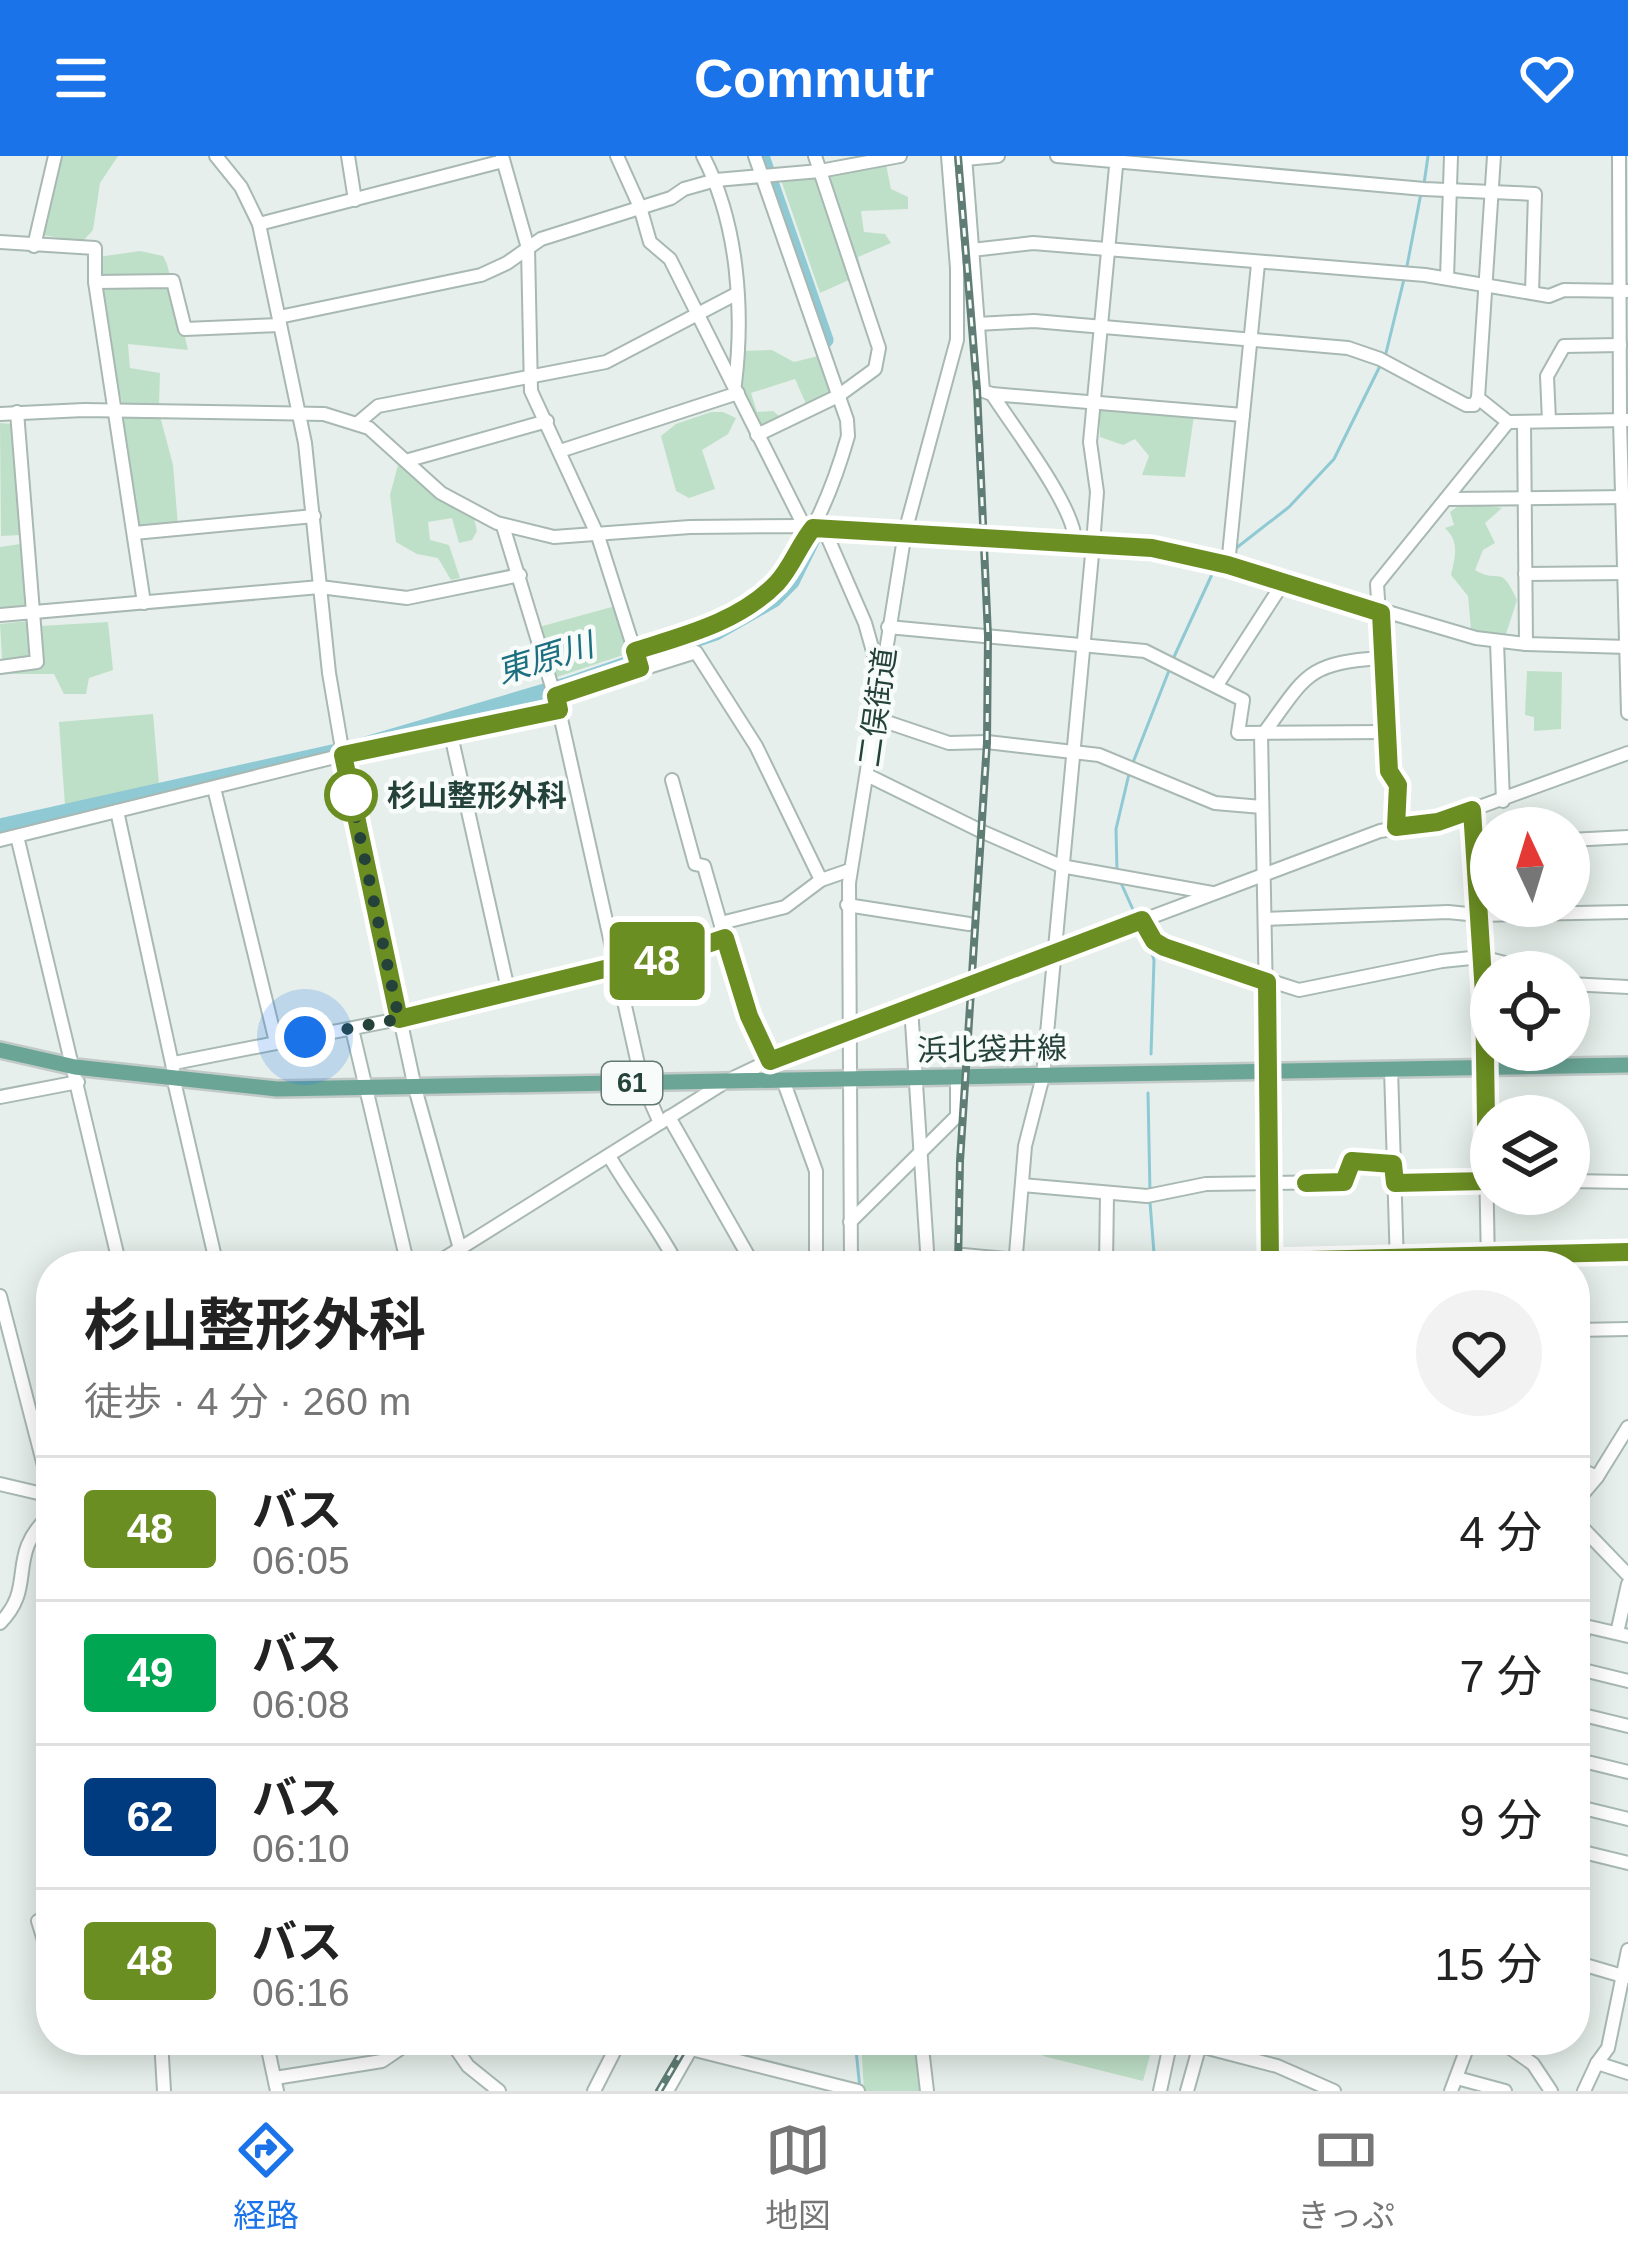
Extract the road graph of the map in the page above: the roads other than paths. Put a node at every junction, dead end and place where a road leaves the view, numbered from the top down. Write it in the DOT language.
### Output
graph roads {
  1 [pos="55,156"];
  2 [pos="217,156"];
  3 [pos="348,156"];
  4 [pos="616,156"];
  5 [pos="703,156"];
  6 [pos="754,156"];
  7 [pos="815,156"];
  8 [pos="899,156"];
  9 [pos="948,156"];
  10 [pos="998,156"];
  11 [pos="1057,156"];
  12 [pos="1451,156"];
  13 [pos="1494,156"];
  14 [pos="1618,156"];
  15 [pos="965,158"];
  16 [pos="502,159"];
  17 [pos="1117,159"];
  18 [pos="820,171"];
  19 [pos="766,175"];
  20 [pos="716,180"];
  21 [pos="1450,190"];
  22 [pos="1491,192"];
  23 [pos="355,200"];
  24 [pos="640,207"];
  25 [pos="259,224"];
  26 [pos="0,242"];
  27 [pos="34,246"];
  28 [pos="528,248"];
  29 [pos="972,250"];
  30 [pos="1108,250"];
  31 [pos="1258,263"];
  32 [pos="1447,278"];
  33 [pos="95,282"];
  34 [pos="1488,286"];
  35 [pos="1624,291"];
  36 [pos="1532,293"];
  37 [pos="736,294"];
  38 [pos="696,314"];
  39 [pos="280,321"];
  40 [pos="977,324"];
  41 [pos="1102,327"];
  42 [pos="1250,339"];
  43 [pos="1620,345"];
  44 [pos="532,377"];
  45 [pos="736,389"];
  46 [pos="842,394"];
  47 [pos="992,394"];
  48 [pos="1478,398"];
  49 [pos="1094,403"];
  50 [pos="116,410"];
  51 [pos="17,412"];
  52 [pos="299,413"];
  53 [pos="0,414"];
  54 [pos="1243,415"];
  55 [pos="1624,420"];
  56 [pos="547,421"];
  57 [pos="1549,421"];
  58 [pos="359,422"];
  59 [pos="1508,422"];
  60 [pos="1524,422"];
  61 [pos="757,435"];
  62 [pos="560,451"];
  63 [pos="409,460"];
  64 [pos="1625,497"];
  65 [pos="1525,498"];
  66 [pos="1449,499"];
  67 [pos="314,516"];
  68 [pos="503,526"];
  69 [pos="816,528"];
  70 [pos="905,532"];
  71 [pos="134,533"];
  72 [pos="598,536"];
  73 [pos="1075,542"];
  74 [pos="1094,544"];
  75 [pos="1228,565"];
  76 [pos="1626,573"];
  77 [pos="1525,574"];
  78 [pos="520,575"];
  79 [pos="1283,583"];
  80 [pos="320,587"];
  81 [pos="144,603"];
  82 [pos="34,613"];
  83 [pos="1381,613"];
  84 [pos="0,616"];
  85 [pos="888,627"];
  86 [pos="1497,642"];
  87 [pos="1082,644"];
  88 [pos="1526,644"];
  89 [pos="1627,647"];
  90 [pos="635,651"];
  91 [pos="1381,658"];
  92 [pos="0,667"];
  93 [pos="640,668"];
  94 [pos="880,676"];
  95 [pos="1217,685"];
  96 [pos="556,696"];
  97 [pos="1628,712"];
  98 [pos="875,718"];
  99 [pos="1387,732"];
  100 [pos="1263,734"];
  101 [pos="451,735"];
  102 [pos="342,748"];
  103 [pos="1072,751"];
  104 [pos="1628,753"];
  105 [pos="867,775"];
  106 [pos="672,780"];
  107 [pos="214,788"];
  108 [pos="1503,801"];
  109 [pos="1262,807"];
  110 [pos="1482,807"];
  111 [pos="117,811"];
  112 [pos="1470,811"];
  113 [pos="1396,827"];
  114 [pos="17,836"];
  115 [pos="1628,837"];
  116 [pos="0,839"];
  117 [pos="1590,839"];
  118 [pos="1061,866"];
  119 [pos="850,871"];
  120 [pos="1265,874"];
  121 [pos="821,880"];
  122 [pos="1213,893"];
  123 [pos="847,904"];
  124 [pos="1628,912"];
  125 [pos="1590,913"];
  126 [pos="1470,914"];
  127 [pos="1142,920"];
  128 [pos="1265,920"];
  129 [pos="721,923"];
  130 [pos="969,924"];
  131 [pos="725,938"];
  132 [pos="1053,954"];
  133 [pos="1470,959"];
  134 [pos="618,970"];
  135 [pos="1267,982"];
  136 [pos="1590,985"];
  137 [pos="1628,987"];
  138 [pos="509,994"];
  139 [pos="911,1007"];
  140 [pos="399,1019"];
  141 [pos="352,1029"];
  142 [pos="848,1031"];
  143 [pos="276,1042"];
  144 [pos="0,1050"];
  145 [pos="770,1061"];
  146 [pos="1628,1065"];
  147 [pos="1590,1066"];
  148 [pos="1470,1068"];
  149 [pos="1391,1069"];
  150 [pos="1266,1071"];
  151 [pos="76,1074"];
  152 [pos="172,1075"];
  153 [pos="1042,1076"];
  154 [pos="914,1077"];
  155 [pos="957,1077"];
  156 [pos="783,1080"];
  157 [pos="848,1080"];
  158 [pos="727,1081"];
  159 [pos="642,1082"];
  160 [pos="415,1088"];
  161 [pos="365,1089"];
  162 [pos="0,1097"];
  163 [pos="664,1120"];
  164 [pos="921,1154"];
  165 [pos="609,1156"];
  166 [pos="1393,1164"];
  167 [pos="1470,1181"];
  168 [pos="1590,1181"];
  169 [pos="1628,1181"];
  170 [pos="1395,1183"];
  171 [pos="1269,1184"];
  172 [pos="1022,1186"];
  173 [pos="1107,1193"];
  174 [pos="1489,1215"];
  175 [pos="850,1222"];
  176 [pos="460,1249"];
  177 [pos="117,1251"];
  178 [pos="213,1251"];
  179 [pos="404,1251"];
  180 [pos="457,1251"];
  181 [pos="670,1251"];
  182 [pos="745,1251"];
  183 [pos="816,1251"];
  184 [pos="851,1251"];
  185 [pos="927,1251"];
  186 [pos="1016,1251"];
  187 [pos="1106,1251"];
  188 [pos="1271,1251"];
  189 [pos="1397,1251"];
  190 [pos="1488,1251"];
  191 [pos="1628,1252"];
  192 [pos="1590,1254"];
  193 [pos="0,1296"];
  194 [pos="1628,1329"];
  195 [pos="1590,1330"];
  196 [pos="1628,1426"];
  197 [pos="36,1436"];
  198 [pos="1590,1474"];
  199 [pos="1597,1477"];
  200 [pos="0,1484"];
  201 [pos="1590,1485"];
  202 [pos="36,1491"];
  203 [pos="36,1526"];
  204 [pos="1590,1537"];
  205 [pos="1628,1579"];
  206 [pos="0,1623"];
  207 [pos="1590,1627"];
  208 [pos="1622,1635"];
  209 [pos="1590,1670"];
  210 [pos="1628,1681"];
  211 [pos="1590,1717"];
  212 [pos="1628,1726"];
  213 [pos="1590,1763"];
  214 [pos="1628,1772"];
  215 [pos="1590,1810"];
  216 [pos="1628,1819"];
  217 [pos="1590,1854"];
  218 [pos="1628,1863"];
  219 [pos="1628,1950"];
  220 [pos="1590,1966"];
  221 [pos="1625,1977"];
  222 [pos="162,2055"];
  223 [pos="391,2055"];
  224 [pos="461,2055"];
  225 [pos="612,2055"];
  226 [pos="688,2055"];
  227 [pos="730,2055"];
  228 [pos="923,2055"];
  229 [pos="1168,2055"];
  230 [pos="1197,2055"];
  231 [pos="1240,2055"];
  232 [pos="1465,2055"];
  233 [pos="1520,2055"];
  234 [pos="1597,2063"];
  235 [pos="1628,2073"];
  236 [pos="276,2084"];
  237 [pos="1454,2085"];
  238 [pos="1544,2090"];
  239 [pos="164,2091"];
  240 [pos="499,2091"];
  241 [pos="594,2091"];
  242 [pos="668,2091"];
  243 [pos="858,2091"];
  244 [pos="927,2091"];
  245 [pos="1162,2091"];
  246 [pos="1187,2091"];
  247 [pos="1334,2091"];
  248 [pos="1505,2091"];
  249 [pos="1584,2091"];
  1 -- 27 [label="street"];
  2 -- 25 [label="street"];
  3 -- 23 [label="street"];
  4 -- 24 [label="street"];
  5 -- 20 [label="street"];
  6 -- 19 [label="street"];
  7 -- 18 [label="street"];
  8 -- 18 [label="street"];
  9 -- 70 [label="street, 二俣街道"];
  10 -- 15 [label="street"];
  11 -- 17 [label="street"];
  12 -- 21 [label="street"];
  13 -- 22 [label="street"];
  14 -- 35 [label="street"];
  15 -- 29 [label="street"];
  16 -- 23 [label="street"];
  16 -- 28 [label="street"];
  17 -- 21 [label="street"];
  17 -- 30 [label="street"];
  18 -- 19 [label="street"];
  18 -- 46 [label="street"];
  19 -- 20 [label="street"];
  19 -- 46 [label="street"];
  20 -- 24 [label="street"];
  20 -- 37 [label="street"];
  21 -- 22 [label="street"];
  21 -- 32 [label="street"];
  22 -- 34 [label="street"];
  22 -- 36 [label="street"];
  23 -- 25 [label="street"];
  24 -- 28 [label="street"];
  24 -- 38 [label="street"];
  25 -- 39 [label="street"];
  26 -- 27 [label="street"];
  27 -- 33 [label="street"];
  28 -- 39 [label="street"];
  28 -- 44 [label="street"];
  29 -- 30 [label="street"];
  29 -- 40 [label="street"];
  30 -- 31 [label="street"];
  30 -- 41 [label="street"];
  31 -- 32 [label="street"];
  31 -- 42 [label="street"];
  32 -- 34 [label="street"];
  33 -- 39 [label="street"];
  33 -- 50 [label="street"];
  34 -- 36 [label="street"];
  34 -- 48 [label="street"];
  35 -- 36 [label="street"];
  35 -- 43 [label="street"];
  37 -- 38 [label="street"];
  37 -- 45 [label="street"];
  38 -- 44 [label="street"];
  38 -- 45 [label="street"];
  39 -- 52 [label="street"];
  40 -- 41 [label="street"];
  40 -- 47 [label="street"];
  41 -- 42 [label="street"];
  41 -- 49 [label="street"];
  42 -- 48 [label="street"];
  42 -- 54 [label="street"];
  43 -- 55 [label="street"];
  43 -- 57 [label="street"];
  44 -- 56 [label="street"];
  44 -- 58 [label="street"];
  45 -- 61 [label="street"];
  45 -- 62 [label="street"];
  46 -- 61 [label="street"];
  46 -- 69 [label="street"];
  47 -- 49 [label="street"];
  47 -- 73 [label="street"];
  48 -- 59 [label="street"];
  49 -- 54 [label="street"];
  49 -- 74 [label="street"];
  50 -- 51 [label="street"];
  50 -- 52 [label="street"];
  50 -- 71 [label="street"];
  51 -- 53 [label="street"];
  51 -- 82 [label="street"];
  52 -- 58 [label="street"];
  52 -- 67 [label="street"];
  54 -- 75 [label="street"];
  55 -- 57 [label="street"];
  55 -- 64 [label="street"];
  56 -- 62 [label="street"];
  56 -- 63 [label="street"];
  57 -- 60 [label="street"];
  58 -- 63 [label="street"];
  59 -- 60 [label="street"];
  59 -- 66 [label="street"];
  60 -- 65 [label="street"];
  61 -- 69 [label="street"];
  62 -- 72 [label="street"];
  63 -- 68 [label="street"];
  64 -- 65 [label="street"];
  64 -- 76 [label="street"];
  65 -- 66 [label="street"];
  65 -- 77 [label="street"];
  66 -- 83 [label="street"];
  67 -- 71 [label="street"];
  67 -- 80 [label="street"];
  68 -- 72 [label="street"];
  68 -- 78 [label="street"];
  69 -- 70 [label="street"];
  69 -- 72 [label="street"];
  69 -- 90 [label="street"];
  69 -- 94 [label="street"];
  70 -- 73 [label="street"];
  70 -- 85 [label="street, 二俣街道"];
  71 -- 81 [label="street"];
  72 -- 90 [label="street"];
  73 -- 74 [label="street"];
  74 -- 75 [label="street"];
  74 -- 87 [label="street"];
  75 -- 79 [label="street"];
  76 -- 77 [label="street"];
  76 -- 89 [label="street"];
  77 -- 88 [label="street"];
  78 -- 80 [label="street"];
  78 -- 96 [label="street"];
  79 -- 83 [label="street"];
  79 -- 95 [label="street"];
  80 -- 81 [label="street"];
  80 -- 102 [label="street"];
  81 -- 82 [label="street"];
  82 -- 84 [label="street"];
  82 -- 92 [label="street"];
  83 -- 86 [label="street"];
  83 -- 91 [label="street"];
  85 -- 87 [label="street"];
  85 -- 94 [label="street, 二俣街道"];
  86 -- 88 [label="street"];
  86 -- 108 [label="street"];
  87 -- 95 [label="street"];
  87 -- 103 [label="street"];
  88 -- 89 [label="street"];
  89 -- 97 [label="street"];
  90 -- 93 [label="street"];
  91 -- 99 [label="street"];
  91 -- 100 [label="street"];
  93 -- 96 [label="street"];
  93 -- 121 [label="street"];
  94 -- 98 [label="street, 二俣街道"];
  95 -- 100 [label="street"];
  96 -- 101 [label="street"];
  96 -- 134 [label="street"];
  98 -- 103 [label="street"];
  98 -- 105 [label="street, 二俣街道"];
  99 -- 100 [label="street"];
  99 -- 113 [label="street"];
  100 -- 109 [label="street"];
  101 -- 102 [label="street"];
  101 -- 138 [label="street"];
  102 -- 107 [label="street"];
  102 -- 140 [label="street"];
  103 -- 109 [label="street"];
  103 -- 118 [label="street"];
  104 -- 108 [label="street"];
  105 -- 118 [label="street"];
  105 -- 119 [label="street, 二俣街道"];
  106 -- 129 [label="street"];
  107 -- 111 [label="street"];
  107 -- 143 [label="street"];
  108 -- 110 [label="street"];
  109 -- 120 [label="street"];
  111 -- 114 [label="street"];
  111 -- 152 [label="street"];
  112 -- 113 [label="street"];
  113 -- 120 [label="street"];
  114 -- 116 [label="street"];
  114 -- 151 [label="street"];
  115 -- 117 [label="street"];
  118 -- 122 [label="street"];
  118 -- 132 [label="street"];
  119 -- 121 [label="street"];
  119 -- 123 [label="street, 二俣街道"];
  120 -- 122 [label="street"];
  120 -- 128 [label="street"];
  121 -- 129 [label="street"];
  122 -- 127 [label="street"];
  123 -- 130 [label="street"];
  123 -- 142 [label="street, 二俣街道"];
  124 -- 125 [label="street"];
  126 -- 128 [label="street"];
  127 -- 132 [label="street"];
  127 -- 135 [label="street"];
  128 -- 135 [label="street"];
  129 -- 131 [label="street"];
  131 -- 134 [label="street"];
  131 -- 145 [label="street"];
  132 -- 139 [label="street"];
  132 -- 153 [label="street"];
  133 -- 135 [label="street"];
  134 -- 138 [label="street"];
  134 -- 159 [label="street"];
  135 -- 150 [label="street"];
  136 -- 137 [label="street"];
  138 -- 140 [label="street"];
  139 -- 142 [label="street"];
  139 -- 154 [label="street"];
  140 -- 141 [label="street"];
  140 -- 160 [label="street"];
  141 -- 143 [label="street"];
  141 -- 161 [label="street"];
  142 -- 145 [label="street"];
  142 -- 157 [label="street, 二俣街道"];
  143 -- 152 [label="street"];
  144 -- 151 [label="main road, 浜北袋井線 / 61"];
  145 -- 158 [label="street"];
  146 -- 147 [label="main road, 浜北袋井線 / 61"];
  148 -- 149 [label="main road, 浜北袋井線 / 61"];
  149 -- 150 [label="main road, 浜北袋井線 / 61"];
  149 -- 166 [label="street"];
  150 -- 153 [label="main road, 浜北袋井線 / 61"];
  150 -- 171 [label="street"];
  151 -- 152 [label="main road, 浜北袋井線 / 61"];
  151 -- 162 [label="street"];
  151 -- 177 [label="street"];
  152 -- 161 [label="main road, 浜北袋井線 / 61"];
  152 -- 178 [label="street"];
  153 -- 155 [label="main road, 浜北袋井線 / 61"];
  153 -- 172 [label="street"];
  154 -- 155 [label="main road, 浜北袋井線 / 61"];
  154 -- 157 [label="main road, 浜北袋井線 / 61"];
  154 -- 164 [label="street"];
  155 -- 164 [label="street"];
  156 -- 157 [label="main road, 浜北袋井線 / 61"];
  156 -- 158 [label="main road, 浜北袋井線 / 61"];
  156 -- 183 [label="street"];
  157 -- 175 [label="street, 二俣街道"];
  158 -- 159 [label="main road, 浜北袋井線 / 61"];
  158 -- 163 [label="street"];
  159 -- 160 [label="main road, 浜北袋井線 / 61"];
  159 -- 163 [label="street"];
  160 -- 161 [label="main road, 浜北袋井線 / 61"];
  160 -- 176 [label="street"];
  161 -- 179 [label="street"];
  163 -- 165 [label="street"];
  163 -- 182 [label="street"];
  164 -- 175 [label="street"];
  164 -- 185 [label="street"];
  165 -- 176 [label="street"];
  165 -- 181 [label="street"];
  166 -- 170 [label="street"];
  166 -- 171 [label="street"];
  167 -- 170 [label="street"];
  168 -- 169 [label="street"];
  170 -- 189 [label="street"];
  171 -- 173 [label="street"];
  171 -- 188 [label="street"];
  172 -- 173 [label="street"];
  172 -- 186 [label="street"];
  173 -- 187 [label="street"];
  174 -- 190 [label="street"];
  175 -- 184 [label="street, 二俣街道"];
  176 -- 180 [label="street"];
  191 -- 192 [label="street"];
  193 -- 197 [label="street"];
  194 -- 195 [label="street"];
  196 -- 199 [label="street"];
  198 -- 199 [label="street"];
  199 -- 201 [label="street"];
  200 -- 202 [label="street"];
  203 -- 206 [label="street"];
  204 -- 205 [label="street"];
  205 -- 208 [label="street"];
  207 -- 208 [label="street"];
  209 -- 210 [label="street"];
  211 -- 212 [label="street"];
  213 -- 214 [label="street"];
  215 -- 216 [label="street"];
  217 -- 218 [label="street"];
  219 -- 221 [label="street"];
  220 -- 221 [label="street"];
  221 -- 234 [label="street"];
  222 -- 239 [label="street"];
  223 -- 236 [label="street"];
  224 -- 240 [label="street"];
  225 -- 241 [label="street"];
  226 -- 242 [label="street"];
  227 -- 243 [label="street"];
  228 -- 244 [label="street"];
  229 -- 245 [label="street"];
  230 -- 246 [label="street"];
  231 -- 247 [label="street"];
  232 -- 237 [label="street"];
  233 -- 238 [label="street"];
  234 -- 235 [label="street"];
  234 -- 249 [label="street"];
  237 -- 248 [label="street"];
}
